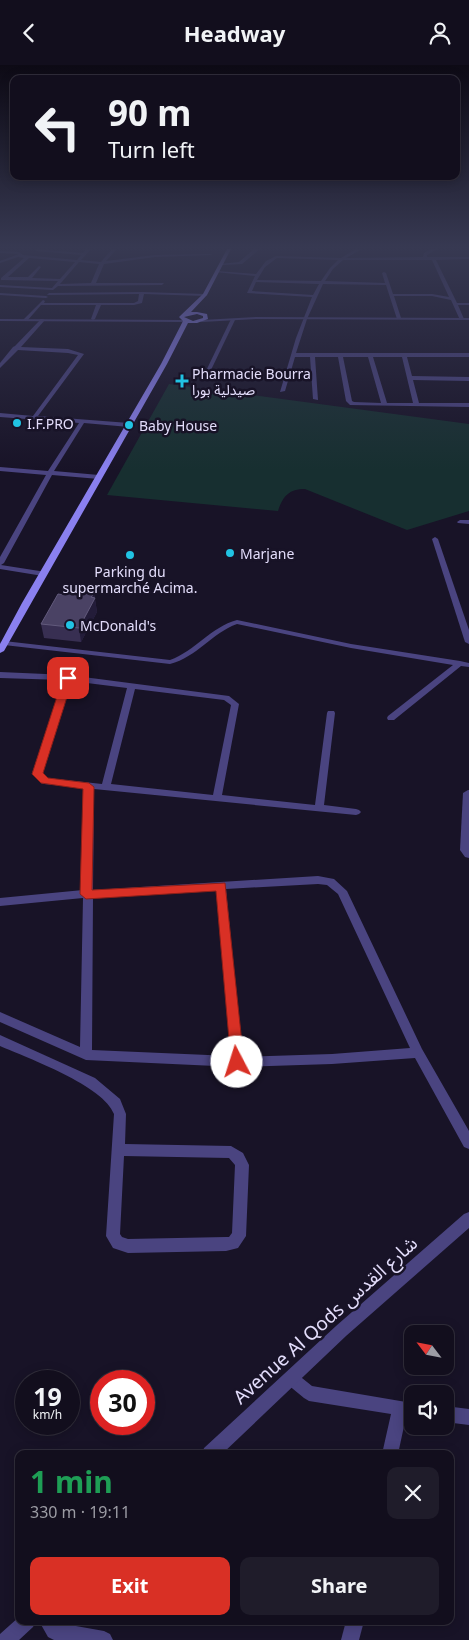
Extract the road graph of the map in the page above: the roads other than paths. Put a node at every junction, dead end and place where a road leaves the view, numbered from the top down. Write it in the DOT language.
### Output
graph roads {
  1 [pos="40,322"];
  2 [pos="183,322"];
  3 [pos="198,322"];
  4 [pos="232,322"];
  5 [pos="304,322"];
  6 [pos="176,343"];
  7 [pos="14,349"];
  8 [pos="7,350"];
  9 [pos="294,355"];
  10 [pos="312,355"];
  11 [pos="340,355"];
  12 [pos="370,355"];
  13 [pos="404,355"];
  14 [pos="469,355"];
  15 [pos="0,366"];
  16 [pos="207,373"];
  17 [pos="409,378"];
  18 [pos="469,379"];
  19 [pos="282,391"];
  20 [pos="316,399"];
  21 [pos="416,404"];
  22 [pos="385,405"];
  23 [pos="469,405"];
  24 [pos="0,415"];
  25 [pos="35,417"];
  26 [pos="83,421"];
  27 [pos="129,425"];
  28 [pos="0,469"];
  29 [pos="50,473"];
  30 [pos="99,477"];
  31 [pos="460,522"];
  32 [pos="469,522"];
  33 [pos="435,539"];
  34 [pos="0,565"];
  35 [pos="43,574"];
  36 [pos="469,642"];
  37 [pos="2,647"];
  38 [pos="464,664"];
  39 [pos="0,675"];
  40 [pos="68,678"];
  41 [pos="132,686"];
  42 [pos="331,713"];
  43 [pos="392,718"];
  44 [pos="89,787"];
  45 [pos="106,787"];
  46 [pos="468,793"];
  47 [pos="217,799"];
  48 [pos="319,807"];
  49 [pos="356,812"];
  50 [pos="469,854"];
  51 [pos="221,886"];
  52 [pos="86,894"];
  53 [pos="0,902"];
  54 [pos="0,1017"];
  55 [pos="0,1040"];
  56 [pos="418,1053"];
  57 [pos="86,1055"];
  58 [pos="237,1062"];
  59 [pos="469,1143"];
  60 [pos="118,1150"];
  61 [pos="469,1219"];
  62 [pos="292,1379"];
  63 [pos="404,1409"];
  64 [pos="404,1415"];
  65 [pos="454,1415"];
  66 [pos="469,1417"];
  67 [pos="214,1450"];
  68 [pos="391,1450"];
  69 [pos="23,1625"];
  70 [pos="50,1625"];
  71 [pos="354,1625"];
  72 [pos="6,1640"];
  73 [pos="104,1640"];
  74 [pos="350,1640"];
  1 -- 7 [label="street"];
  2 -- 6 [label="main road"];
  3 -- 6 [label="main road"];
  4 -- 16 [label="street"];
  5 -- 9 [label="street"];
  6 -- 27 [label="main road"];
  7 -- 8 [label="street"];
  7 -- 15 [label="street"];
  7 -- 25 [label="street"];
  9 -- 10 [label="street"];
  9 -- 19 [label="street"];
  10 -- 11 [label="street"];
  10 -- 20 [label="street"];
  11 -- 12 [label="street"];
  11 -- 22 [label="street"];
  12 -- 13 [label="street"];
  12 -- 22 [label="street"];
  13 -- 14 [label="street"];
  13 -- 17 [label="street"];
  17 -- 18 [label="street"];
  17 -- 21 [label="street"];
  21 -- 22 [label="street"];
  21 -- 23 [label="street"];
  24 -- 25 [label="street"];
  25 -- 26 [label="street"];
  26 -- 27 [label="street"];
  26 -- 29 [label="street"];
  27 -- 30 [label="main road"];
  28 -- 29 [label="street"];
  29 -- 30 [label="street"];
  29 -- 34 [label="street"];
  30 -- 35 [label="main road"];
  31 -- 32 [label="street"];
  33 -- 36 [label="street"];
  34 -- 35 [label="street"];
  35 -- 37 [label="main road"];
  37 -- 38 [label="street"];
  38 -- 43 [label="street"];
  39 -- 40 [label="street"];
  40 -- 41 [label="street"];
  40 -- 44 [label="street"];
  41 -- 45 [label="street"];
  41 -- 47 [label="street"];
  42 -- 48 [label="street"];
  44 -- 45 [label="street"];
  44 -- 52 [label="street"];
  45 -- 47 [label="street"];
  46 -- 50 [label="street"];
  47 -- 48 [label="street"];
  48 -- 49 [label="street"];
  51 -- 52 [label="street"];
  51 -- 56 [label="street"];
  51 -- 58 [label="street"];
  52 -- 53 [label="street"];
  52 -- 57 [label="street"];
  54 -- 57 [label="street"];
  55 -- 60 [label="street"];
  56 -- 58 [label="street"];
  56 -- 59 [label="street"];
  57 -- 58 [label="street"];
  60 -- 60 [label="street"];
  61 -- 62 [label="street, Avenue Al Qods شارع القدس"];
  62 -- 63 [label="street"];
  62 -- 67 [label="street, Avenue Al Qods شارع القدس"];
  64 -- 68 [label="street"];
  65 -- 66 [label="street"];
  69 -- 72 [label="street"];
  70 -- 73 [label="street"];
  71 -- 74 [label="street"];
}
